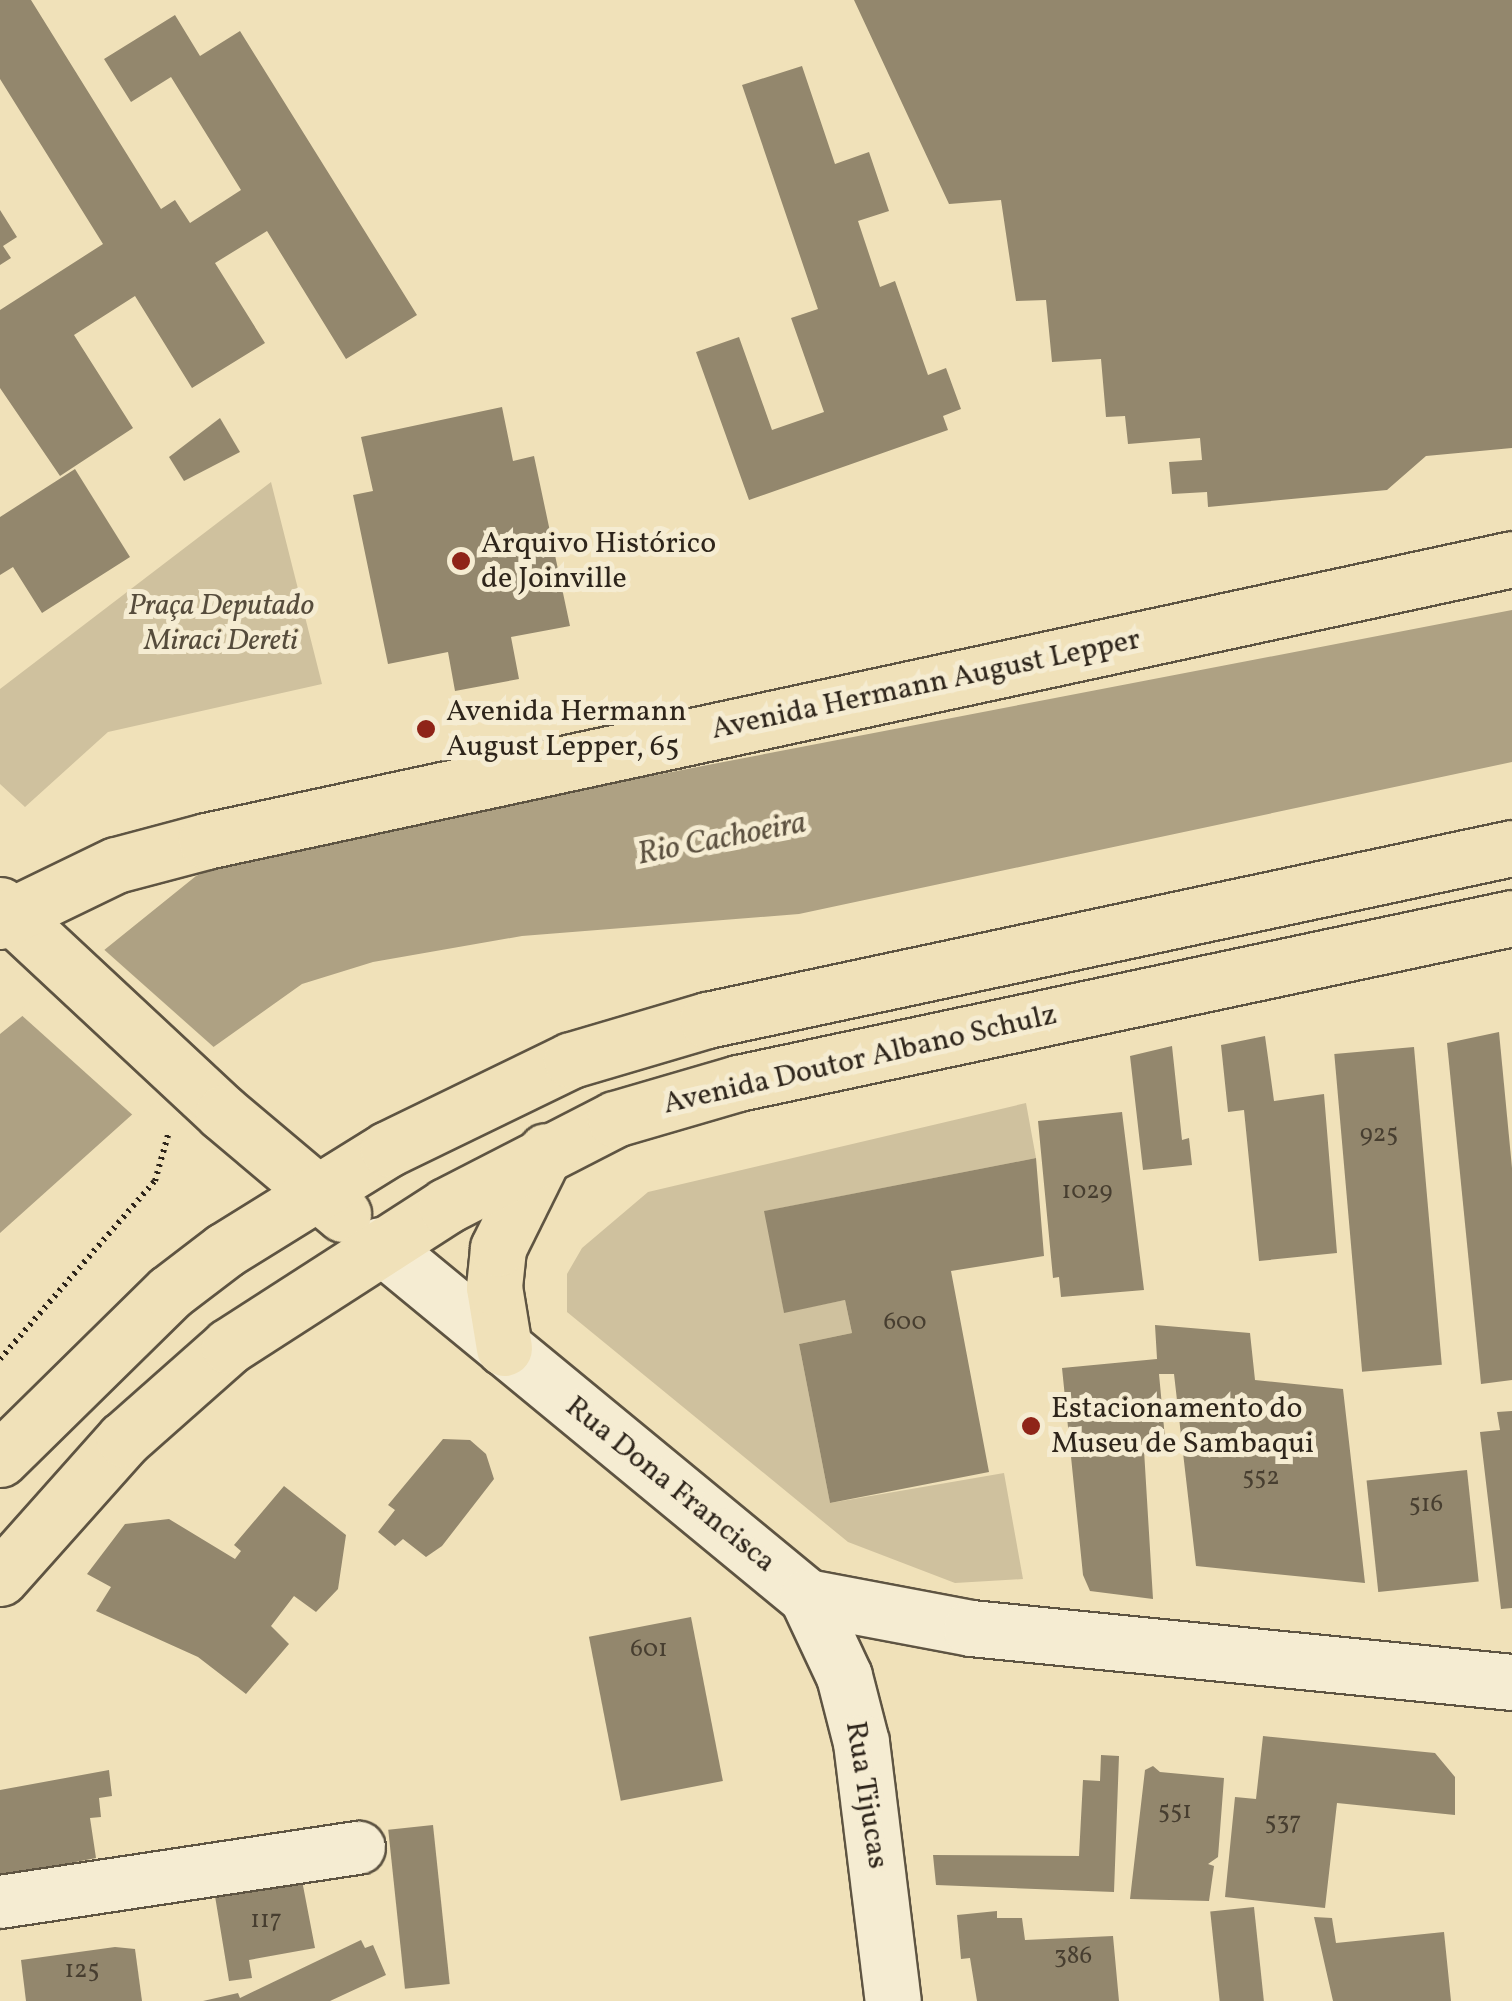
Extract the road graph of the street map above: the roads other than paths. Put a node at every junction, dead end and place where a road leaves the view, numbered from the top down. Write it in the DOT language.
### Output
graph roads {
  1 [pos="1512,559"];
  2 [pos="1512,848"];
  3 [pos="3,914"];
  4 [pos="1512,918"];
  5 [pos="546,1151"];
  6 [pos="316,1190"];
  7 [pos="380,1245"];
  8 [pos="504,1348"];
  9 [pos="0,1459"];
  10 [pos="0,1478"];
  11 [pos="76,1492"];
  12 [pos="0,1578"];
  13 [pos="806,1597"];
  14 [pos="1512,1682"];
  15 [pos="359,1848"];
  16 [pos="0,1902"];
  17 [pos="893,2001"];
  1 -- 3 [label="main road, Avenida Hermann August Lepper"];
  2 -- 6 [label="main road"];
  3 -- 6 [label="main road, Rua Dona Francisca"];
  4 -- 5 [label="main road, Avenida Doutor Albano Schulz"];
  5 -- 7 [label="main road, Avenida Doutor Albano Schulz"];
  5 -- 8 [label="main road"];
  6 -- 7 [label="main road, Rua Dona Francisca"];
  6 -- 9 [label="main road"];
  7 -- 8 [label="main road, Rua Dona Francisca"];
  7 -- 11 [label="main road, Avenida Doutor Albano Schulz"];
  8 -- 13 [label="main road, Rua Dona Francisca"];
  10 -- 11 [label="main road"];
  11 -- 12 [label="main road, Avenida Doutor Albano Schulz"];
  13 -- 14 [label="main road, Rua Dona Francisca"];
  13 -- 17 [label="main road, Rua Tijucas"];
  15 -- 16 [label="street"];
}
